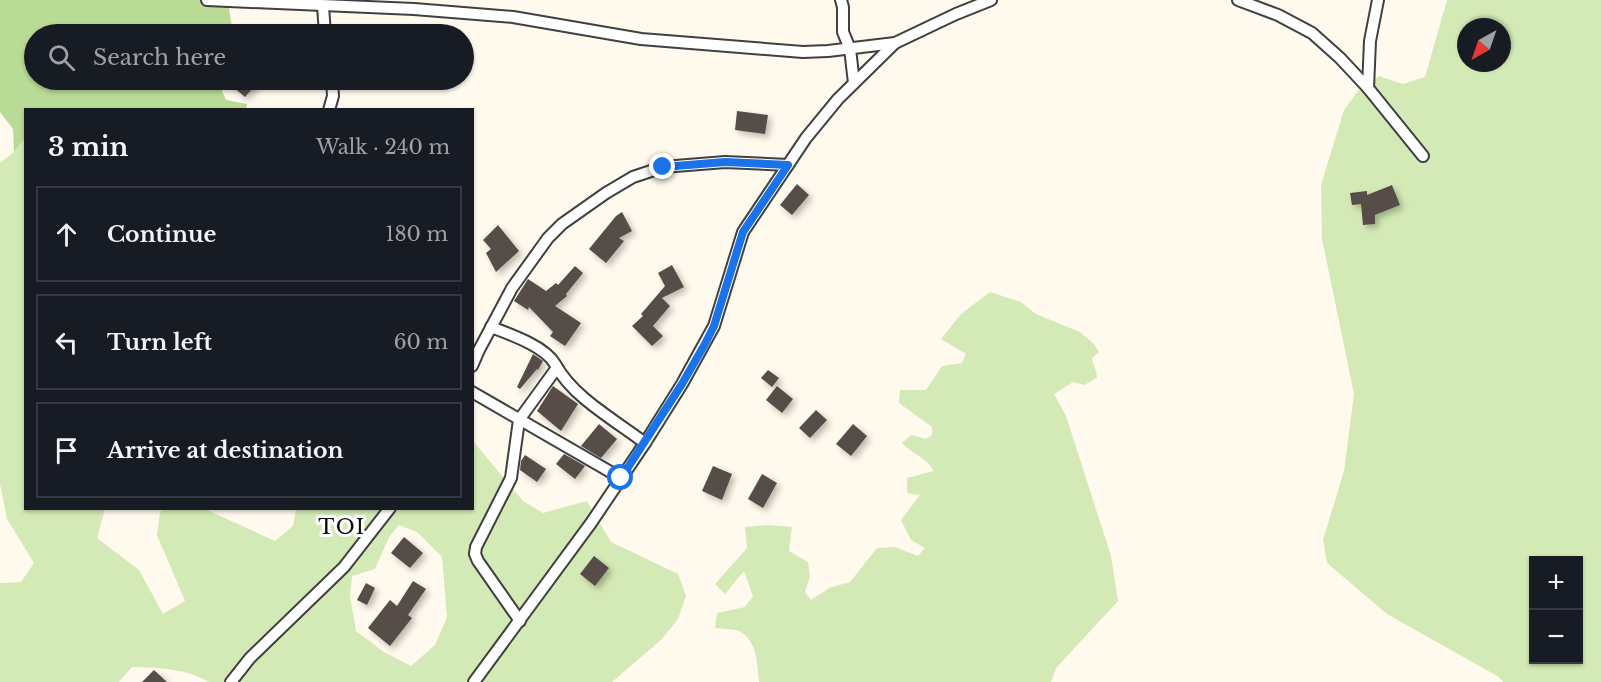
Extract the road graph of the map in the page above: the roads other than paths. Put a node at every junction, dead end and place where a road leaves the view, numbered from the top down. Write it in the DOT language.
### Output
graph roads {
  1 [pos="207,0"];
  2 [pos="841,0"];
  3 [pos="991,0"];
  4 [pos="1238,0"];
  5 [pos="1378,0"];
  6 [pos="323,6"];
  7 [pos="324,24"];
  8 [pos="896,43"];
  9 [pos="850,49"];
  10 [pos="854,82"];
  11 [pos="1368,88"];
  12 [pos="333,90"];
  13 [pos="330,108"];
  14 [pos="1423,156"];
  15 [pos="788,165"];
  16 [pos="491,327"];
  17 [pos="474,362"];
  18 [pos="556,369"];
  19 [pos="474,393"];
  20 [pos="519,420"];
  21 [pos="645,443"];
  22 [pos="621,478"];
  23 [pos="388,510"];
  24 [pos="520,621"];
  25 [pos="231,682"];
  26 [pos="474,682"];
  1 -- 6 [label="street"];
  2 -- 9 [label="street"];
  3 -- 8 [label="street"];
  4 -- 11 [label="street"];
  5 -- 11 [label="street"];
  6 -- 7 [label="street"];
  6 -- 9 [label="street"];
  8 -- 9 [label="street"];
  8 -- 10 [label="street"];
  9 -- 10 [label="street"];
  10 -- 15 [label="street"];
  11 -- 14 [label="street"];
  12 -- 13 [label="street"];
  15 -- 16 [label="street"];
  15 -- 21 [label="street"];
  16 -- 17 [label="street"];
  16 -- 18 [label="street"];
  18 -- 20 [label="street"];
  18 -- 21 [label="street"];
  19 -- 20 [label="street"];
  20 -- 22 [label="street"];
  20 -- 24 [label="street"];
  21 -- 22 [label="street"];
  22 -- 24 [label="street"];
  23 -- 25 [label="street"];
  24 -- 26 [label="street"];
}
